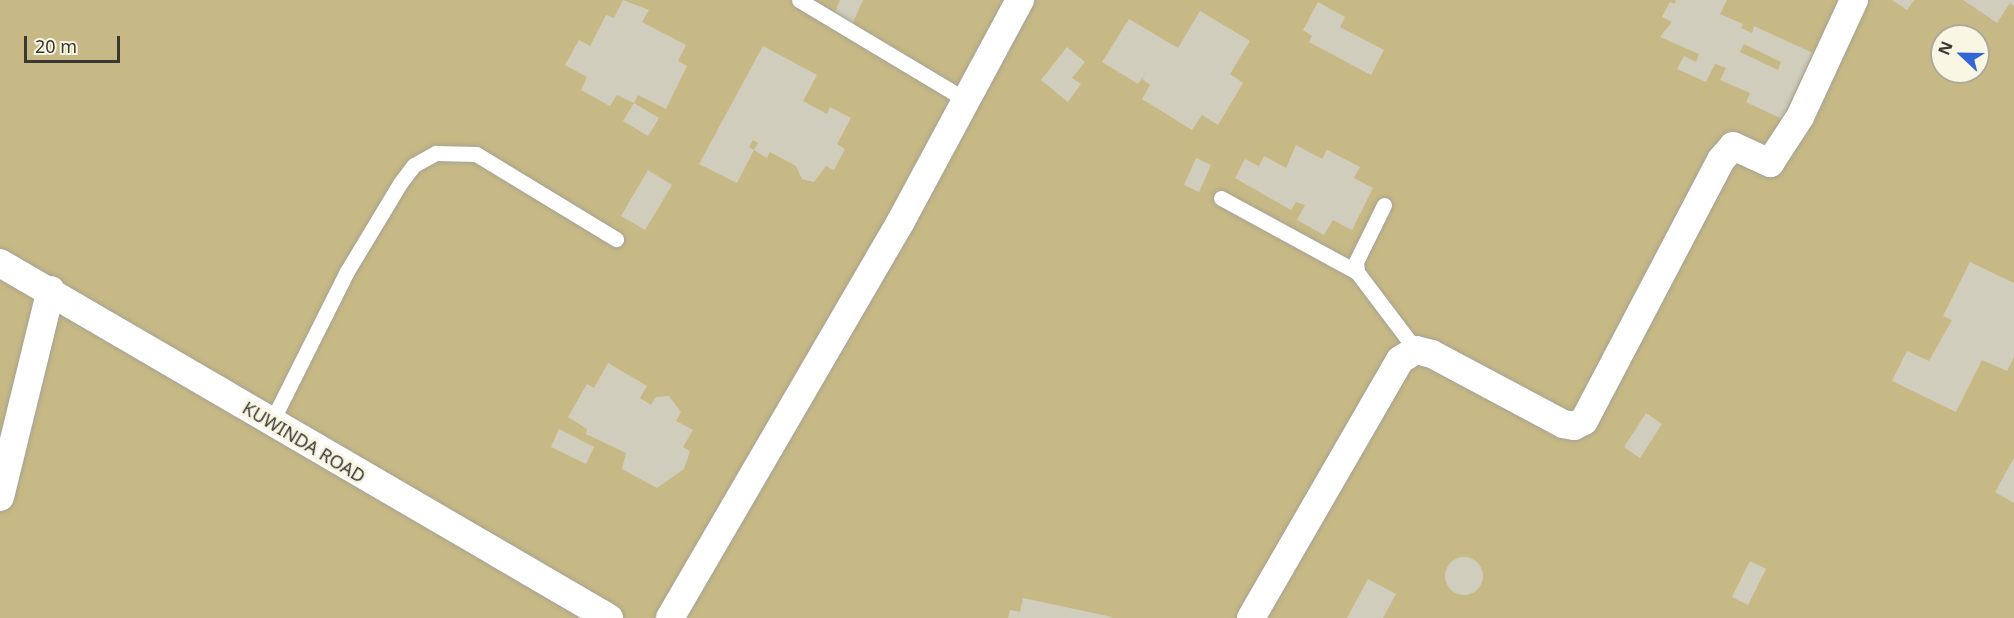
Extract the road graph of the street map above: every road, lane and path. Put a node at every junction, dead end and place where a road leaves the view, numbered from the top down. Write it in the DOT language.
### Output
graph roads {
  1 [pos="799,0"];
  2 [pos="1020,0"];
  3 [pos="1854,0"];
  4 [pos="966,99"];
  5 [pos="1221,198"];
  6 [pos="1384,205"];
  7 [pos="616,239"];
  8 [pos="0,263"];
  9 [pos="1357,272"];
  10 [pos="51,290"];
  11 [pos="1416,350"];
  12 [pos="271,423"];
  13 [pos="0,497"];
  14 [pos="609,618"];
  15 [pos="670,618"];
  16 [pos="1251,618"];
  1 -- 4 [label="lane"];
  2 -- 4 [label="street"];
  3 -- 11 [label="street"];
  4 -- 15 [label="street"];
  5 -- 9 [label="lane"];
  6 -- 9 [label="lane"];
  7 -- 12 [label="lane"];
  8 -- 10 [label="street, KUWINDA ROAD"];
  9 -- 11 [label="lane"];
  10 -- 12 [label="street, KUWINDA ROAD"];
  10 -- 13 [label="street"];
  11 -- 16 [label="street"];
  12 -- 14 [label="street, KUWINDA ROAD"];
}
